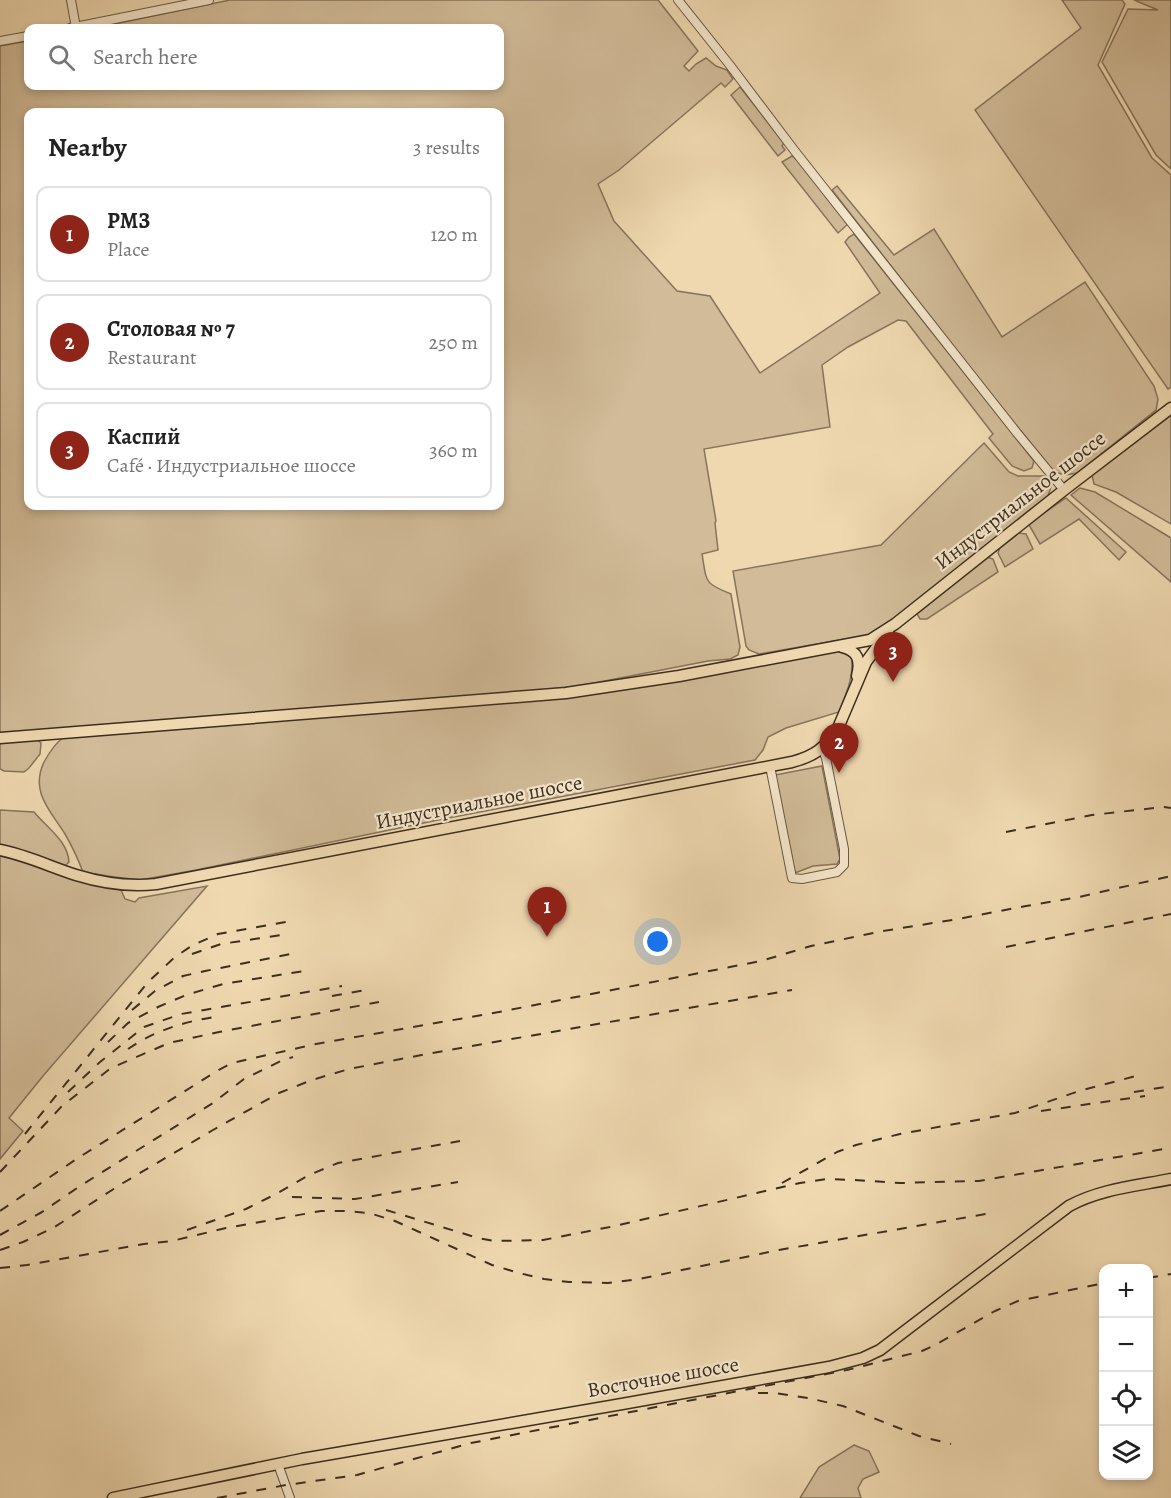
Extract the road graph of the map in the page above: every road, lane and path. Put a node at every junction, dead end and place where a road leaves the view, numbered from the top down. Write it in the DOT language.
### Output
graph roads {
  1 [pos="70,0"];
  2 [pos="209,0"];
  3 [pos="678,0"];
  4 [pos="187,2"];
  5 [pos="73,24"];
  6 [pos="91,24"];
  7 [pos="24,37"];
  8 [pos="0,41"];
  9 [pos="1171,408"];
  10 [pos="1064,490"];
  11 [pos="894,624"];
  12 [pos="834,646"];
  13 [pos="853,691"];
  14 [pos="0,738"];
  15 [pos="822,748"];
  16 [pos="770,766"];
  17 [pos="0,850"];
  18 [pos="1171,1179"];
  19 [pos="278,1464"];
  20 [pos="113,1498"];
  21 [pos="290,1498"];
  1 -- 5 [label="street"];
  2 -- 4 [label="street"];
  3 -- 10 [label="street"];
  4 -- 6 [label="street"];
  7 -- 8 [label="street"];
  9 -- 10 [label="main road, Индустриальное шоссе"];
  10 -- 11 [label="main road, Индустриальное шоссе"];
  11 -- 12 [label="main road, Индустриальное шоссе"];
  11 -- 13 [label="main road, Индустриальное шоссе"];
  12 -- 13 [label="main road"];
  12 -- 14 [label="main road, Индустриальное шоссе"];
  13 -- 15 [label="main road, Индустриальное шоссе"];
  15 -- 16 [label="main road, Индустриальное шоссе"];
  15 -- 16 [label="street"];
  16 -- 17 [label="main road, Индустриальное шоссе"];
  18 -- 19 [label="main road, Восточное шоссе"];
  19 -- 20 [label="main road, Восточное шоссе"];
  19 -- 21 [label="street"];
}
